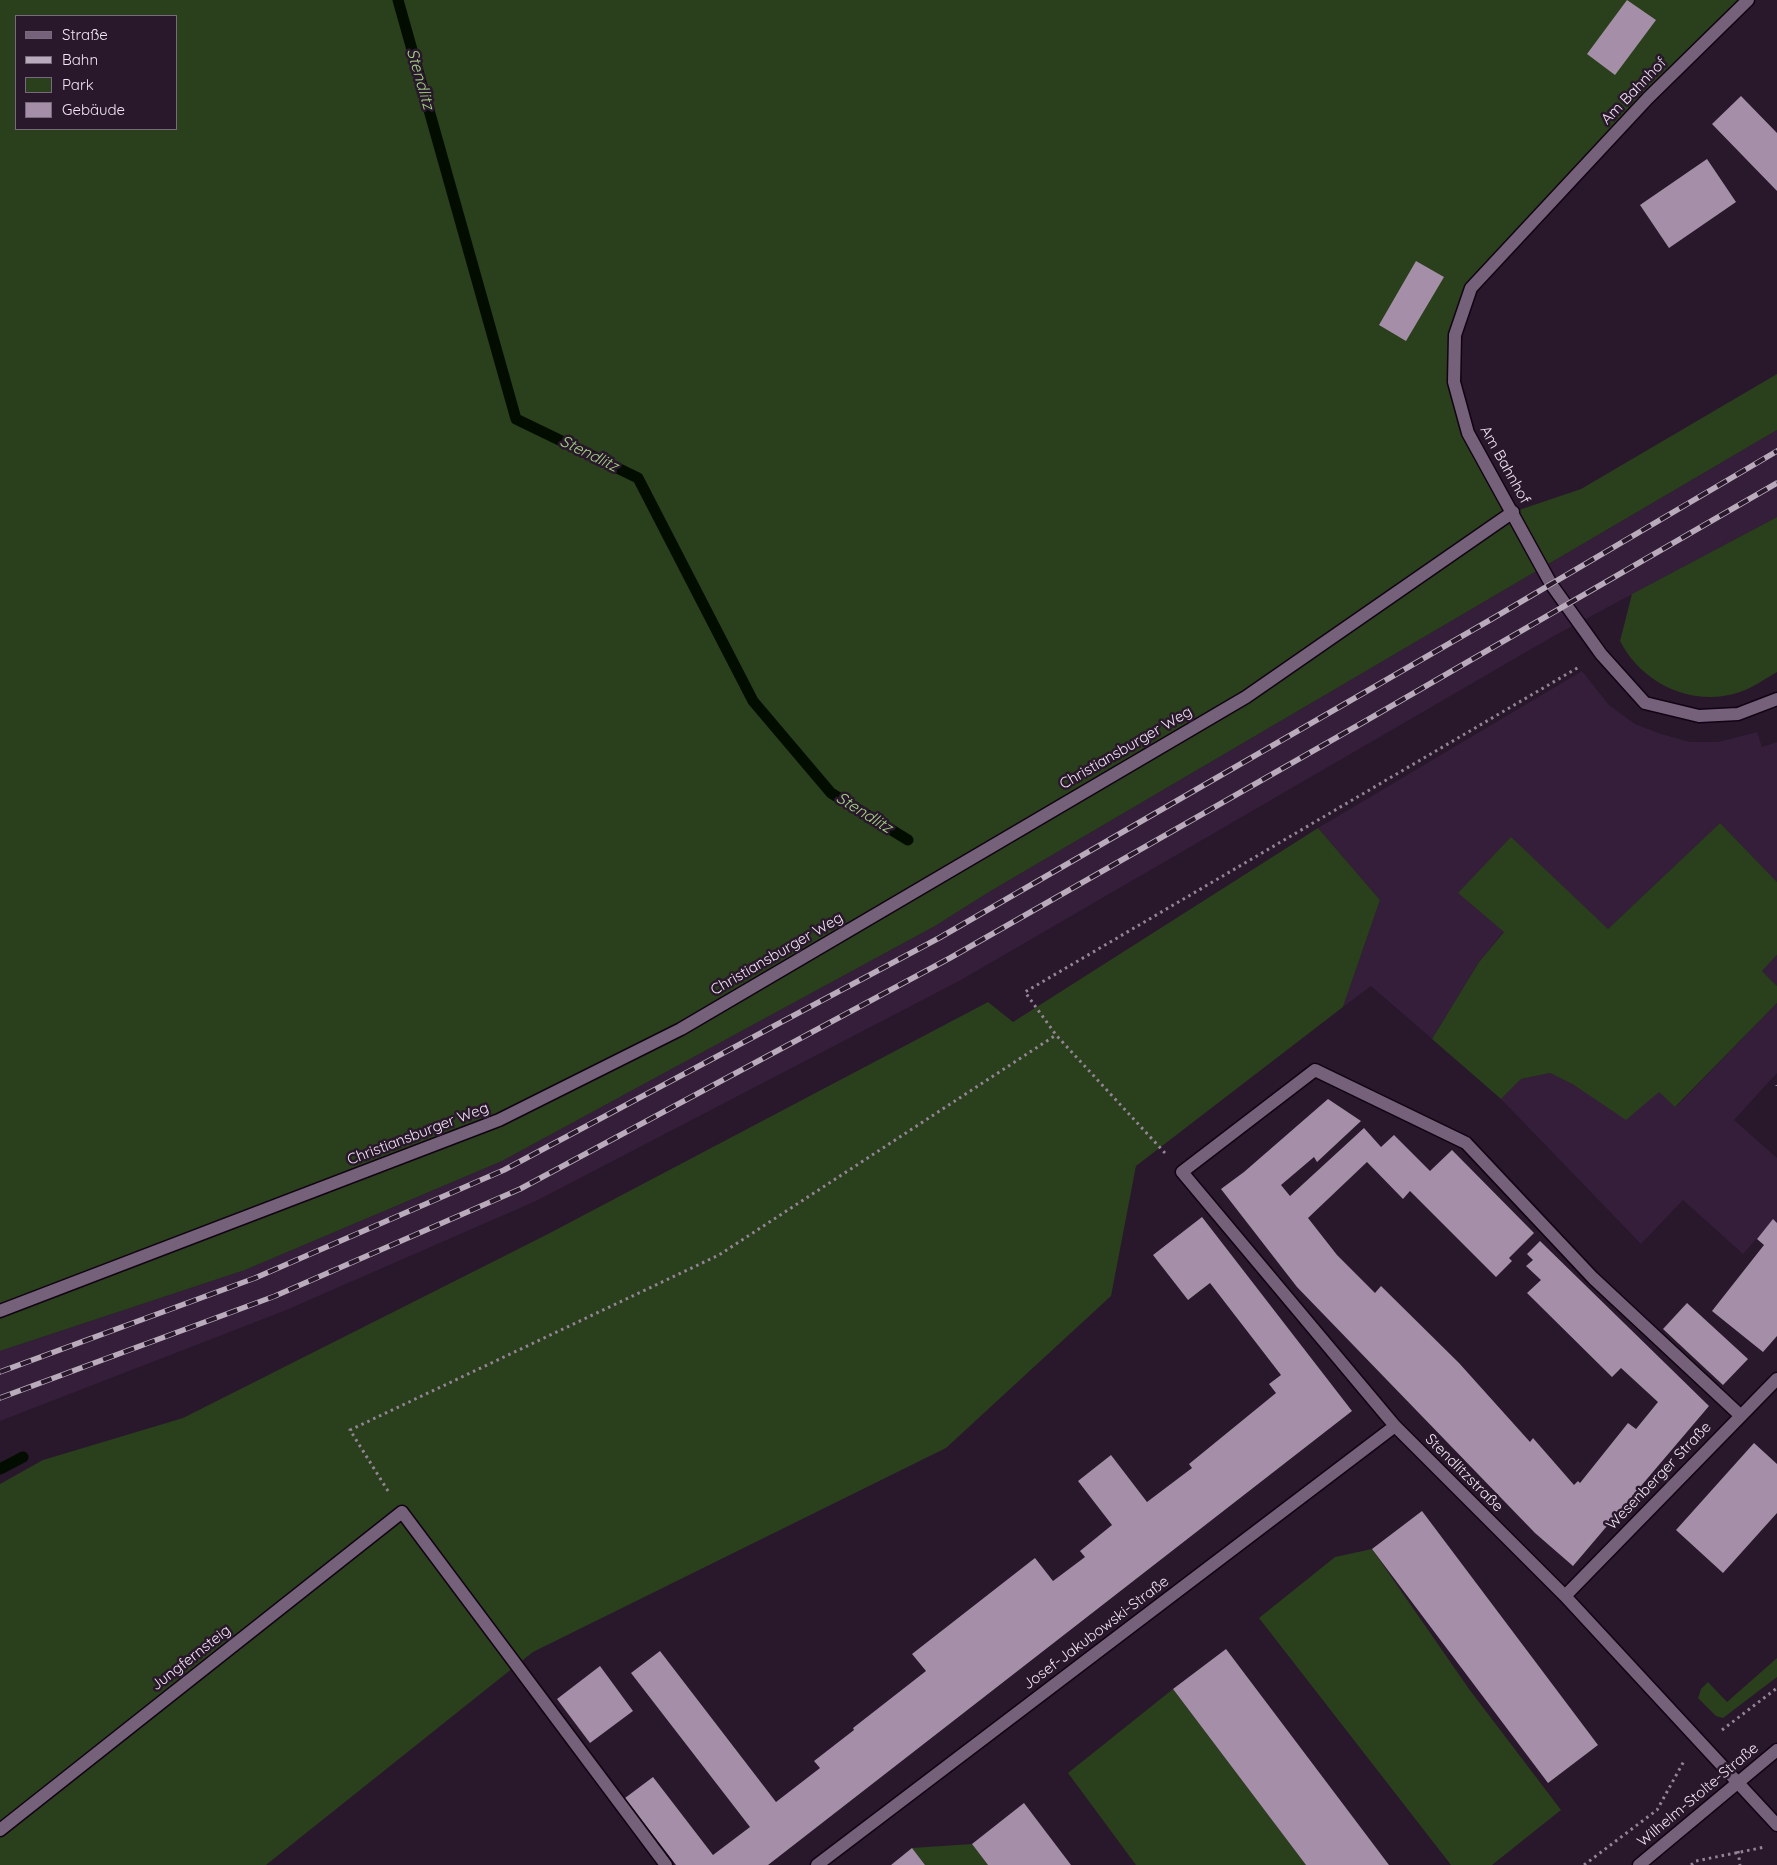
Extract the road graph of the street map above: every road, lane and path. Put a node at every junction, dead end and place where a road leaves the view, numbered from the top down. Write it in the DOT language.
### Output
graph roads {
  1 [pos="1748,0"];
  2 [pos="1513,512"];
  3 [pos="1601,654"];
  4 [pos="1777,699"];
  5 [pos="1056,1036"];
  6 [pos="1182,1172"];
  7 [pos="0,1311"];
  8 [pos="1777,1379"];
  9 [pos="1741,1416"];
  10 [pos="1395,1426"];
  11 [pos="402,1512"];
  12 [pos="1565,1596"];
  13 [pos="1777,1688"];
  14 [pos="1702,1746"];
  15 [pos="1777,1750"];
  16 [pos="1738,1783"];
  17 [pos="1777,1825"];
  18 [pos="0,1830"];
  19 [pos="1770,1843"];
  20 [pos="1738,1851"];
  21 [pos="666,1865"];
  22 [pos="816,1865"];
  23 [pos="1584,1865"];
  24 [pos="1639,1865"];
  25 [pos="1691,1865"];
  26 [pos="1740,1865"];
  1 -- 2 [label="street, Am Bahnhof"];
  2 -- 3 [label="street, Am Bahnhof"];
  2 -- 7 [label="street, Christiansburger Weg"];
  3 -- 4 [label="street, Am Bahnhof"];
  3 -- 5 [label="path"];
  5 -- 6 [label="path"];
  5 -- 11 [label="path"];
  6 -- 9 [label="street"];
  6 -- 10 [label="street, Stendlitzstraße"];
  8 -- 9 [label="street, Wesenberger Straße"];
  9 -- 12 [label="street, Wesenberger Straße"];
  10 -- 12 [label="street, Stendlitzstraße"];
  10 -- 22 [label="street, Josef-Jakubowski-Straße"];
  11 -- 18 [label="street, Jungfernsteig"];
  11 -- 21 [label="street"];
  12 -- 14 [label="street, Stendlitzstraße"];
  13 -- 14 [label="path"];
  14 -- 16 [label="street, Stendlitzstraße"];
  14 -- 23 [label="path"];
  15 -- 16 [label="street, Wilhelm-Stolte-Straße"];
  16 -- 17 [label="street, Stendlitzstraße"];
  16 -- 24 [label="street, Wilhelm-Stolte-Straße"];
  19 -- 20 [label="path"];
  20 -- 25 [label="path"];
  20 -- 26 [label="path"];
}
